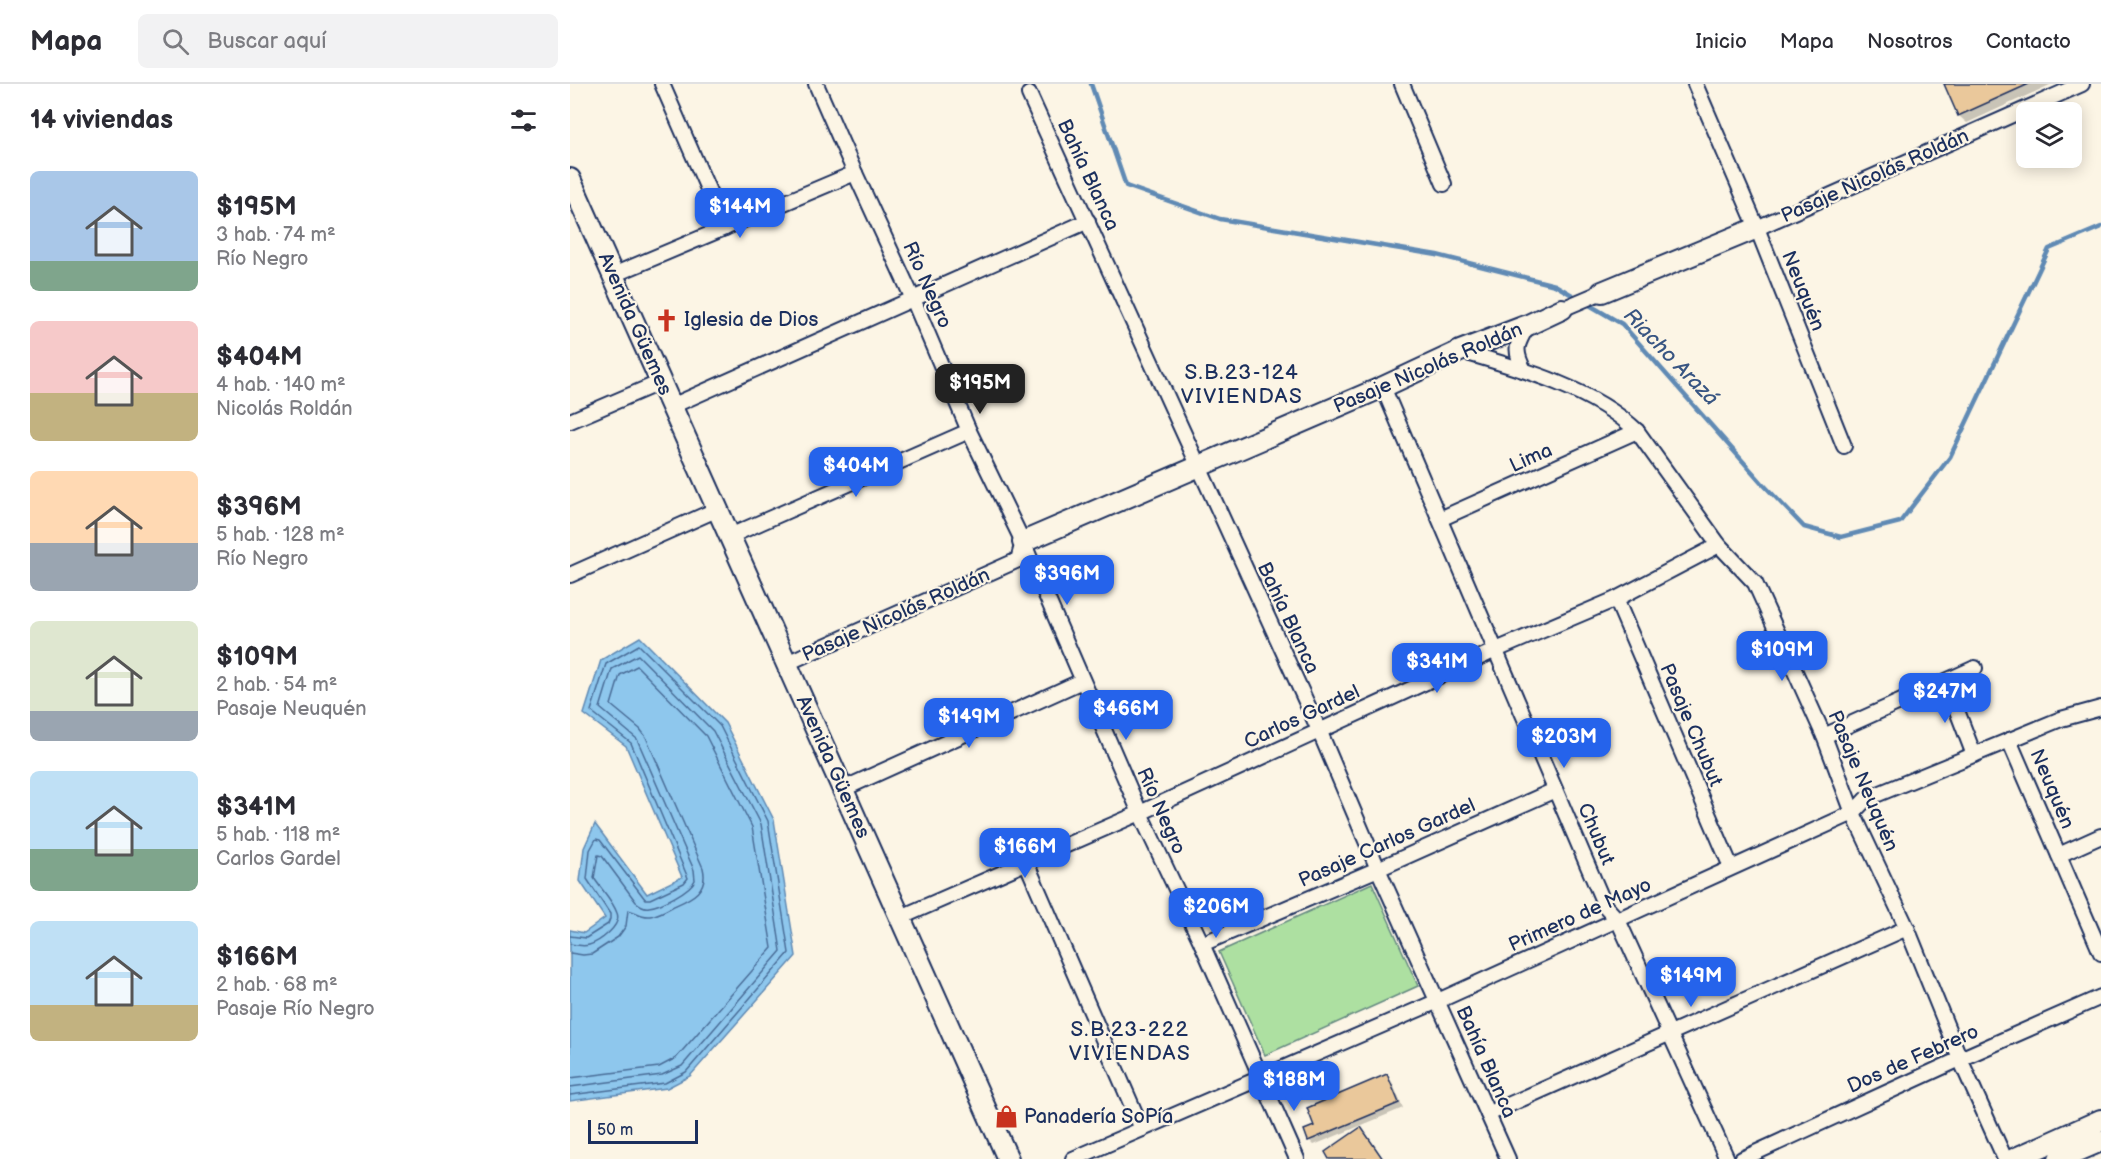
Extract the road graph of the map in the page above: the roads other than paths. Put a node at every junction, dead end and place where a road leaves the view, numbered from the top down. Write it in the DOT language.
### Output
graph roads {
  1 [pos="662,84"];
  2 [pos="816,84"];
  3 [pos="1402,84"];
  4 [pos="1695,84"];
  5 [pos="2082,84"];
  6 [pos="1029,94"];
  7 [pos="855,173"];
  8 [pos="570,179"];
  9 [pos="1444,184"];
  10 [pos="1088,221"];
  11 [pos="725,228"];
  12 [pos="1757,228"];
  13 [pos="613,275"];
  14 [pos="1602,292"];
  15 [pos="913,299"];
  16 [pos="1562,309"];
  17 [pos="1528,325"];
  18 [pos="1460,351"];
  19 [pos="1524,369"];
  20 [pos="661,382"];
  21 [pos="1383,387"];
  22 [pos="672,406"];
  23 [pos="570,421"];
  24 [pos="969,431"];
  25 [pos="1637,431"];
  26 [pos="1844,447"];
  27 [pos="1197,467"];
  28 [pos="718,509"];
  29 [pos="1440,519"];
  30 [pos="730,536"];
  31 [pos="1023,542"];
  32 [pos="1719,545"];
  33 [pos="570,575"];
  34 [pos="1616,599"];
  35 [pos="1496,650"];
  36 [pos="787,663"];
  37 [pos="1975,668"];
  38 [pos="1082,681"];
  39 [pos="1946,682"];
  40 [pos="2101,708"];
  41 [pos="1319,730"];
  42 [pos="1824,736"];
  43 [pos="2009,740"];
  44 [pos="1974,755"];
  45 [pos="843,789"];
  46 [pos="1555,790"];
  47 [pos="1140,813"];
  48 [pos="1853,813"];
  49 [pos="2101,836"];
  50 [pos="2059,855"];
  51 [pos="1026,862"];
  52 [pos="1731,867"];
  53 [pos="1378,869"];
  54 [pos="899,918"];
  55 [pos="1618,920"];
  56 [pos="1906,927"];
  57 [pos="1202,944"];
  58 [pos="2101,953"];
  59 [pos="2101,998"];
  60 [pos="1438,1000"];
  61 [pos="1669,1035"];
  62 [pos="1960,1059"];
  63 [pos="1262,1078"];
  64 [pos="1488,1114"];
  65 [pos="2101,1120"];
  66 [pos="1142,1129"];
  67 [pos="2101,1141"];
  68 [pos="1008,1159"];
  69 [pos="1073,1159"];
  70 [pos="1297,1159"];
  71 [pos="1508,1159"];
  72 [pos="1727,1159"];
  73 [pos="1742,1159"];
  74 [pos="2005,1159"];
  75 [pos="2014,1159"];
  76 [pos="2059,1159"];
  1 -- 11 [label="street"];
  2 -- 7 [label="street, Río Negro"];
  3 -- 9 [label="street"];
  4 -- 12 [label="street, Neuquén"];
  5 -- 12 [label="street, Pasaje Nicolás Roldán"];
  6 -- 10 [label="street, Bahía Blanca"];
  7 -- 11 [label="street"];
  7 -- 15 [label="street, Río Negro"];
  8 -- 13 [label="street, Avenida Güemes"];
  10 -- 15 [label="street"];
  10 -- 27 [label="street, Bahía Blanca"];
  11 -- 13 [label="street"];
  12 -- 14 [label="street, Pasaje Nicolás Roldán"];
  12 -- 26 [label="street, Neuquén"];
  13 -- 20 [label="street, Avenida Güemes"];
  14 -- 16 [label="street, Pasaje Nicolás Roldán"];
  15 -- 22 [label="street"];
  15 -- 24 [label="street, Río Negro"];
  16 -- 17 [label="street, Pasaje Nicolás Roldán"];
  17 -- 18 [label="street, Pasaje Nicolás Roldán"];
  17 -- 19 [label="street"];
  18 -- 19 [label="street, Pasaje Neuquén"];
  18 -- 21 [label="street, Pasaje Nicolás Roldán"];
  19 -- 25 [label="street, Pasaje Neuquén"];
  20 -- 22 [label="street, Avenida Güemes"];
  20 -- 23 [label="street"];
  21 -- 27 [label="street, Pasaje Nicolás Roldán"];
  21 -- 29 [label="street, Chubut"];
  22 -- 28 [label="street, Avenida Güemes"];
  24 -- 30 [label="street"];
  24 -- 31 [label="street, Río Negro"];
  25 -- 29 [label="street, Lima"];
  25 -- 32 [label="street, Pasaje Neuquén"];
  27 -- 31 [label="street, Pasaje Nicolás Roldán"];
  27 -- 41 [label="street, Bahía Blanca"];
  28 -- 30 [label="street, Avenida Güemes"];
  28 -- 33 [label="street"];
  29 -- 35 [label="street, Chubut"];
  30 -- 36 [label="street, Avenida Güemes"];
  31 -- 36 [label="street, Pasaje Nicolás Roldán"];
  31 -- 38 [label="street, Río Negro"];
  32 -- 34 [label="street, Carlos Gardel"];
  32 -- 42 [label="street, Pasaje Neuquén"];
  34 -- 35 [label="street, Carlos Gardel"];
  34 -- 52 [label="street, Pasaje Chubut"];
  35 -- 41 [label="street, Carlos Gardel"];
  35 -- 46 [label="street, Chubut"];
  36 -- 45 [label="street, Avenida Güemes"];
  37 -- 39 [label="street"];
  38 -- 45 [label="street"];
  38 -- 47 [label="street, Río Negro"];
  39 -- 42 [label="street"];
  39 -- 44 [label="street"];
  40 -- 43 [label="street, Primero de Mayo"];
  41 -- 47 [label="street, Carlos Gardel"];
  41 -- 53 [label="street, Bahía Blanca"];
  42 -- 48 [label="street, Pasaje Neuquén"];
  43 -- 44 [label="street, Primero de Mayo"];
  43 -- 50 [label="street, Neuquén"];
  44 -- 48 [label="street, Primero de Mayo"];
  45 -- 54 [label="street, Avenida Güemes"];
  46 -- 53 [label="street, Pasaje Carlos Gardel"];
  46 -- 55 [label="street, Chubut"];
  47 -- 51 [label="street, Carlos Gardel"];
  47 -- 57 [label="street, Río Negro"];
  48 -- 52 [label="street, Primero de Mayo"];
  48 -- 56 [label="street, Pasaje Neuquén"];
  49 -- 50 [label="street"];
  50 -- 58 [label="street, Neuquén"];
  51 -- 54 [label="street, Carlos Gardel"];
  51 -- 66 [label="street"];
  52 -- 55 [label="street, Primero de Mayo"];
  53 -- 57 [label="street, Pasaje Carlos Gardel"];
  53 -- 60 [label="street, Bahía Blanca"];
  54 -- 68 [label="street, Avenida Güemes"];
  55 -- 60 [label="street, Primero de Mayo"];
  55 -- 61 [label="street, Chubut"];
  56 -- 61 [label="street"];
  56 -- 62 [label="street, Pasaje Neuquén"];
  57 -- 63 [label="street, Río Negro"];
  59 -- 62 [label="street, Dos de Febrero"];
  60 -- 63 [label="street, Primero de Mayo"];
  60 -- 64 [label="street, Bahía Blanca"];
  61 -- 64 [label="street"];
  61 -- 72 [label="street, Chubut"];
  62 -- 73 [label="street, Dos de Febrero"];
  62 -- 74 [label="street, Pasaje Neuquén"];
  63 -- 66 [label="street, Primero de Mayo"];
  63 -- 70 [label="street, Río Negro"];
  64 -- 71 [label="street, Bahía Blanca"];
  65 -- 75 [label="street"];
  66 -- 69 [label="street, Primero de Mayo"];
  67 -- 76 [label="street"];
}
